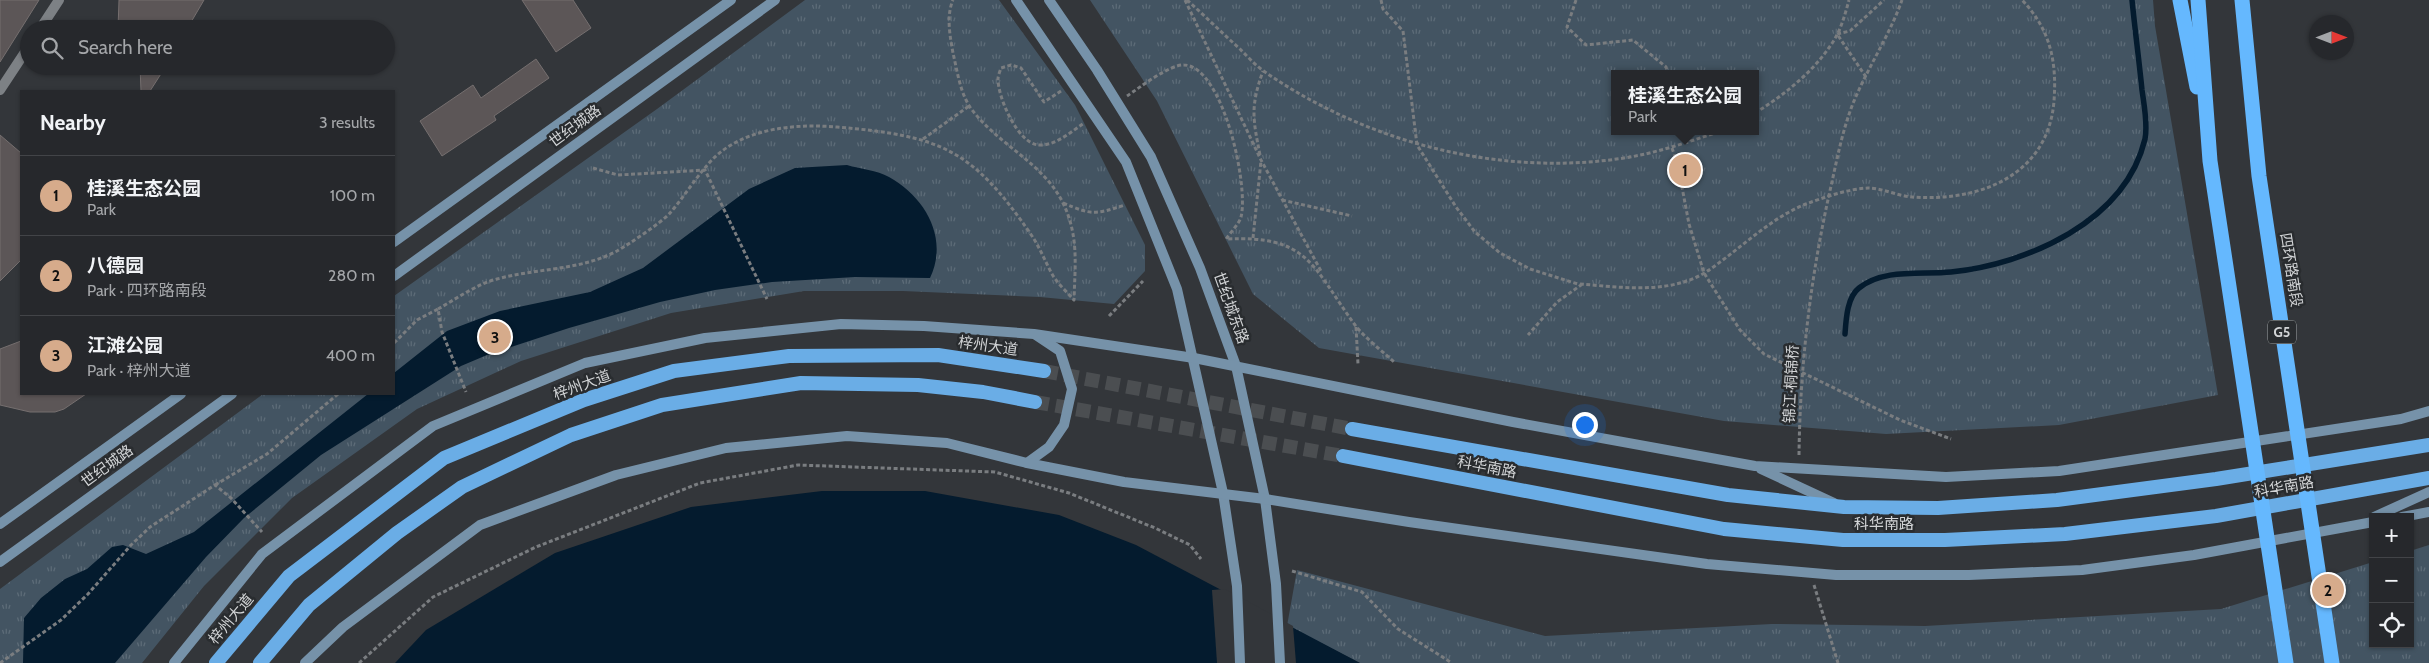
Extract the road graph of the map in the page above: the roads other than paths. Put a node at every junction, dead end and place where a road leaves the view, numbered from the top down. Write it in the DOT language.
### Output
graph roads {
  1 [pos="59,0"];
  2 [pos="731,0"];
  3 [pos="774,0"];
  4 [pos="1016,0"];
  5 [pos="1049,0"];
  6 [pos="2180,0"];
  7 [pos="2198,0"];
  8 [pos="2242,0"];
  9 [pos="46,20"];
  10 [pos="20,60"];
  11 [pos="0,90"];
  12 [pos="2210,161"];
  13 [pos="395,241"];
  14 [pos="395,275"];
  15 [pos="1034,334"];
  16 [pos="1194,358"];
  17 [pos="1236,366"];
  18 [pos="1044,370"];
  19 [pos="181,395"];
  20 [pos="231,395"];
  21 [pos="1034,402"];
  22 [pos="2429,411"];
  23 [pos="1352,429"];
  24 [pos="2429,445"];
  25 [pos="1343,456"];
  26 [pos="1027,463"];
  27 [pos="1755,466"];
  28 [pos="2429,478"];
  29 [pos="2429,492"];
  30 [pos="1223,493"];
  31 [pos="1265,499"];
  32 [pos="1844,508"];
  33 [pos="2429,512"];
  34 [pos="2382,513"];
  35 [pos="2414,515"];
  36 [pos="2369,519"];
  37 [pos="2369,523"];
  38 [pos="0,524"];
  39 [pos="2356,525"];
  40 [pos="0,562"];
  41 [pos="174,663"];
  42 [pos="216,663"];
  43 [pos="260,663"];
  44 [pos="305,663"];
  45 [pos="1240,663"];
  46 [pos="1280,663"];
  47 [pos="2286,663"];
  48 [pos="2332,663"];
  1 -- 9 [label="street"];
  2 -- 13 [label="main road, 世纪城路"];
  3 -- 14 [label="main road, 世纪城路"];
  4 -- 16 [label="main road"];
  5 -- 17 [label="main road, 世纪城东路"];
  6 -- 12 [label="highway"];
  7 -- 12 [label="highway"];
  8 -- 48 [label="highway, 四环路南段 / G5"];
  10 -- 11 [label="street"];
  12 -- 47 [label="highway"];
  15 -- 16 [label="main road"];
  15 -- 26 [label="main road"];
  15 -- 41 [label="main road"];
  16 -- 17 [label="main road"];
  16 -- 30 [label="main road"];
  17 -- 27 [label="main road"];
  17 -- 31 [label="main road, 世纪城东路"];
  18 -- 42 [label="highway, 梓州大道"];
  19 -- 38 [label="main road, 世纪城路"];
  20 -- 40 [label="main road, 世纪城路"];
  21 -- 43 [label="highway"];
  22 -- 27 [label="main road"];
  23 -- 32 [label="highway, 科华南路"];
  24 -- 32 [label="highway, 科华南路"];
  25 -- 28 [label="highway, 科华南路"];
  26 -- 30 [label="main road"];
  26 -- 44 [label="main road"];
  27 -- 32 [label="main road"];
  29 -- 34 [label="main road"];
  30 -- 31 [label="main road"];
  30 -- 45 [label="main road"];
  31 -- 39 [label="main road"];
  31 -- 46 [label="main road, 世纪城东路"];
  33 -- 35 [label="main road"];
  36 -- 39 [label="main road"];
  37 -- 39 [label="main road"];
}
